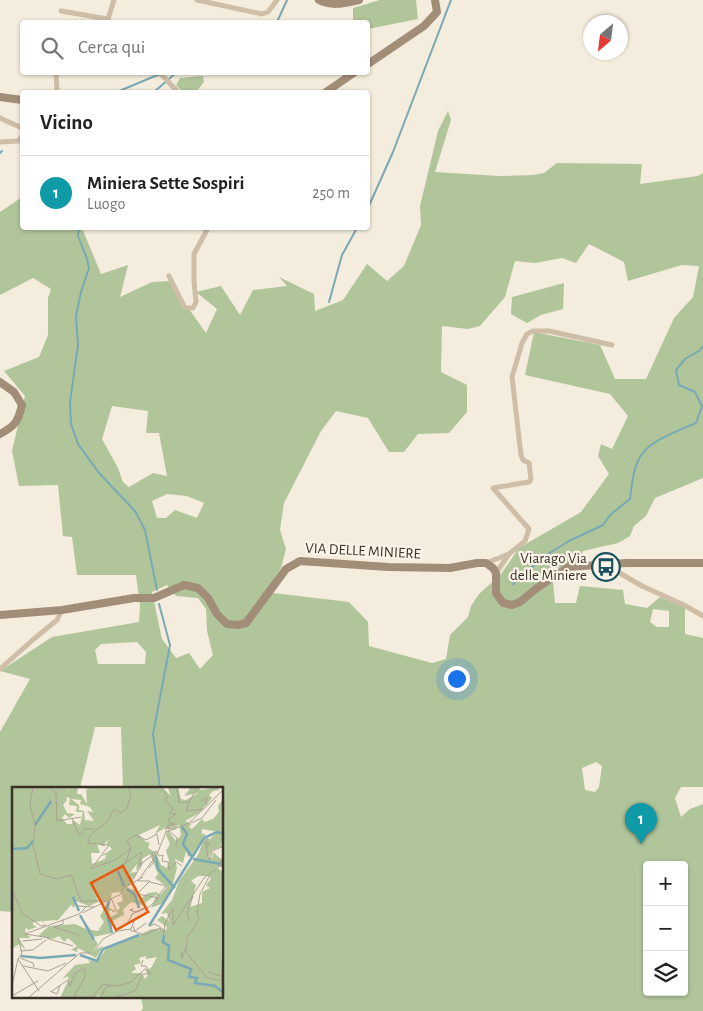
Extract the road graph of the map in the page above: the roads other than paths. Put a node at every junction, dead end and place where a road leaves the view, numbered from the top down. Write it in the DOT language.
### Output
graph roads {
  1 [pos="114,0"];
  2 [pos="197,0"];
  3 [pos="277,0"];
  4 [pos="319,0"];
  5 [pos="359,0"];
  6 [pos="435,0"];
  7 [pos="61,11"];
  8 [pos="99,20"];
  9 [pos="108,20"];
  10 [pos="370,63"];
  11 [pos="56,75"];
  12 [pos="162,75"];
  13 [pos="352,75"];
  14 [pos="57,90"];
  15 [pos="176,90"];
  16 [pos="329,90"];
  17 [pos="0,97"];
  18 [pos="20,100"];
  19 [pos="0,118"];
  20 [pos="20,127"];
  21 [pos="20,139"];
  22 [pos="0,142"];
  23 [pos="207,230"];
  24 [pos="169,276"];
  25 [pos="612,344"];
  26 [pos="0,382"];
  27 [pos="0,434"];
  28 [pos="509,554"];
  29 [pos="486,563"];
  30 [pos="703,563"];
  31 [pos="604,564"];
  32 [pos="496,573"];
  33 [pos="62,610"];
  34 [pos="0,615"];
  35 [pos="703,616"];
  36 [pos="0,669"];
  1 -- 9 [label="street"];
  2 -- 3 [label="street"];
  4 -- 5 [label="street"];
  6 -- 10 [label="street"];
  7 -- 8 [label="street"];
  11 -- 14 [label="street"];
  12 -- 15 [label="street"];
  13 -- 16 [label="street"];
  17 -- 18 [label="street"];
  19 -- 20 [label="street"];
  21 -- 22 [label="street"];
  23 -- 24 [label="street"];
  25 -- 28 [label="street"];
  26 -- 27 [label="street"];
  28 -- 29 [label="street"];
  28 -- 32 [label="street"];
  29 -- 32 [label="street"];
  29 -- 33 [label="street, VIA DELLE MINIERE"];
  30 -- 31 [label="street"];
  31 -- 32 [label="street"];
  31 -- 35 [label="street"];
  33 -- 34 [label="street, VIA DELLE MINIERE"];
  33 -- 36 [label="street"];
}
